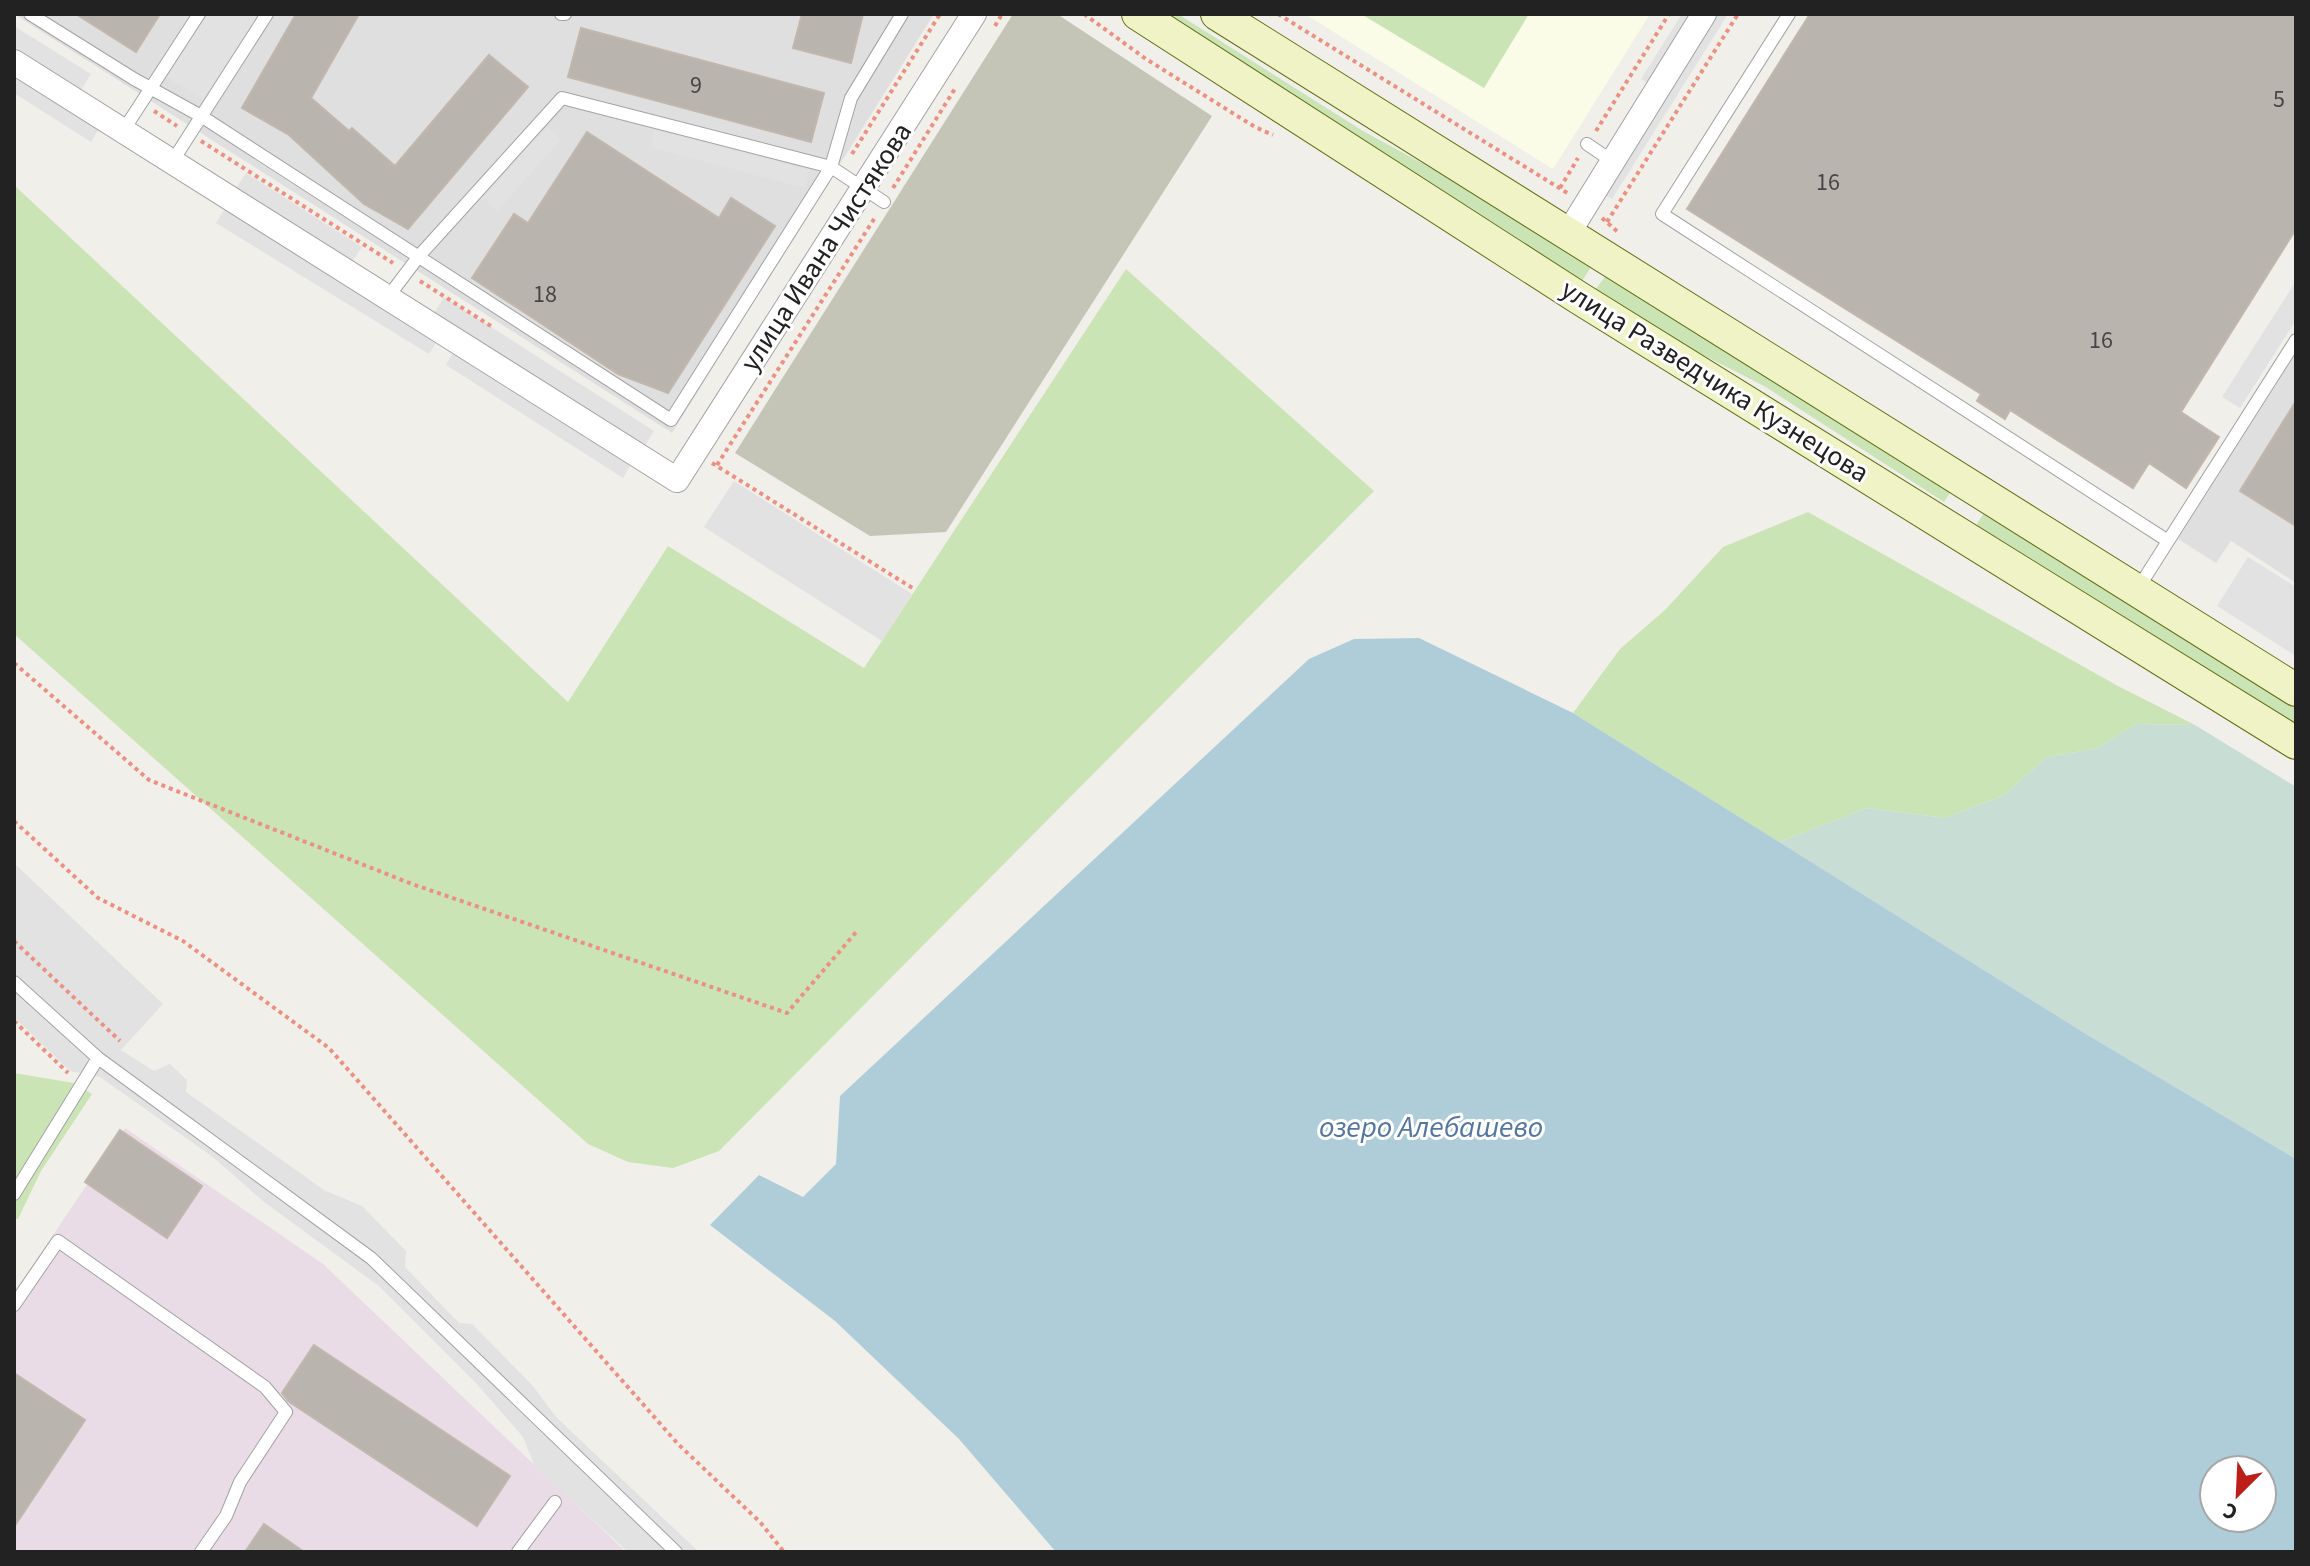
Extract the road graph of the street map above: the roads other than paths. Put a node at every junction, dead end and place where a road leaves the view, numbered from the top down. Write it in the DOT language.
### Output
graph roads {
  1 [pos="30,14"];
  2 [pos="199,14"];
  3 [pos="267,14"];
  4 [pos="902,14"];
  5 [pos="1138,14"];
  6 [pos="1217,14"];
  7 [pos="1704,14"];
  8 [pos="1789,14"];
  9 [pos="984,21"];
  10 [pos="14,62"];
  11 [pos="152,87"];
  12 [pos="201,116"];
  13 [pos="123,131"];
  14 [pos="1587,144"];
  15 [pos="1612,161"];
  16 [pos="172,162"];
  17 [pos="831,167"];
  18 [pos="863,188"];
  19 [pos="884,202"];
  20 [pos="1569,232"];
  21 [pos="419,256"];
  22 [pos="388,297"];
  23 [pos="2296,340"];
  24 [pos="1950,472"];
  25 [pos="1926,512"];
  26 [pos="2168,541"];
  27 [pos="2137,590"];
  28 [pos="2296,690"];
  29 [pos="2296,743"];
  30 [pos="14,982"];
  31 [pos="98,1058"];
  32 [pos="14,1194"];
  33 [pos="14,1305"];
  34 [pos="555,1502"];
  35 [pos="201,1552"];
  36 [pos="518,1552"];
  37 [pos="676,1552"];
  1 -- 11 [label="lane"];
  2 -- 11 [label="lane"];
  3 -- 12 [label="lane"];
  4 -- 17 [label="lane"];
  5 -- 25 [label="main road, улица Разведчика Кузнецова"];
  6 -- 20 [label="main road, улица Разведчика Кузнецова"];
  7 -- 15 [label="street"];
  8 -- 26 [label="lane"];
  9 -- 18 [label="street, улица Ивана Чистякова"];
  10 -- 13 [label="street"];
  11 -- 12 [label="lane"];
  11 -- 13 [label="lane"];
  12 -- 16 [label="lane"];
  12 -- 21 [label="lane"];
  13 -- 16 [label="street"];
  14 -- 15 [label="lane"];
  15 -- 20 [label="street"];
  16 -- 22 [label="street"];
  17 -- 18 [label="lane"];
  17 -- 21 [label="lane"];
  17 -- 21 [label="lane"];
  18 -- 19 [label="lane"];
  18 -- 22 [label="street, улица Ивана Чистякова"];
  20 -- 24 [label="main road, улица Разведчика Кузнецова"];
  21 -- 22 [label="lane"];
  23 -- 26 [label="lane"];
  24 -- 25 [label="main road"];
  24 -- 27 [label="main road, улица Разведчика Кузнецова"];
  25 -- 29 [label="main road, улица Разведчика Кузнецова"];
  26 -- 27 [label="lane"];
  27 -- 28 [label="main road, улица Разведчика Кузнецова"];
  30 -- 31 [label="lane"];
  31 -- 32 [label="lane"];
  31 -- 37 [label="lane"];
  33 -- 35 [label="lane"];
  34 -- 36 [label="lane"];
}
